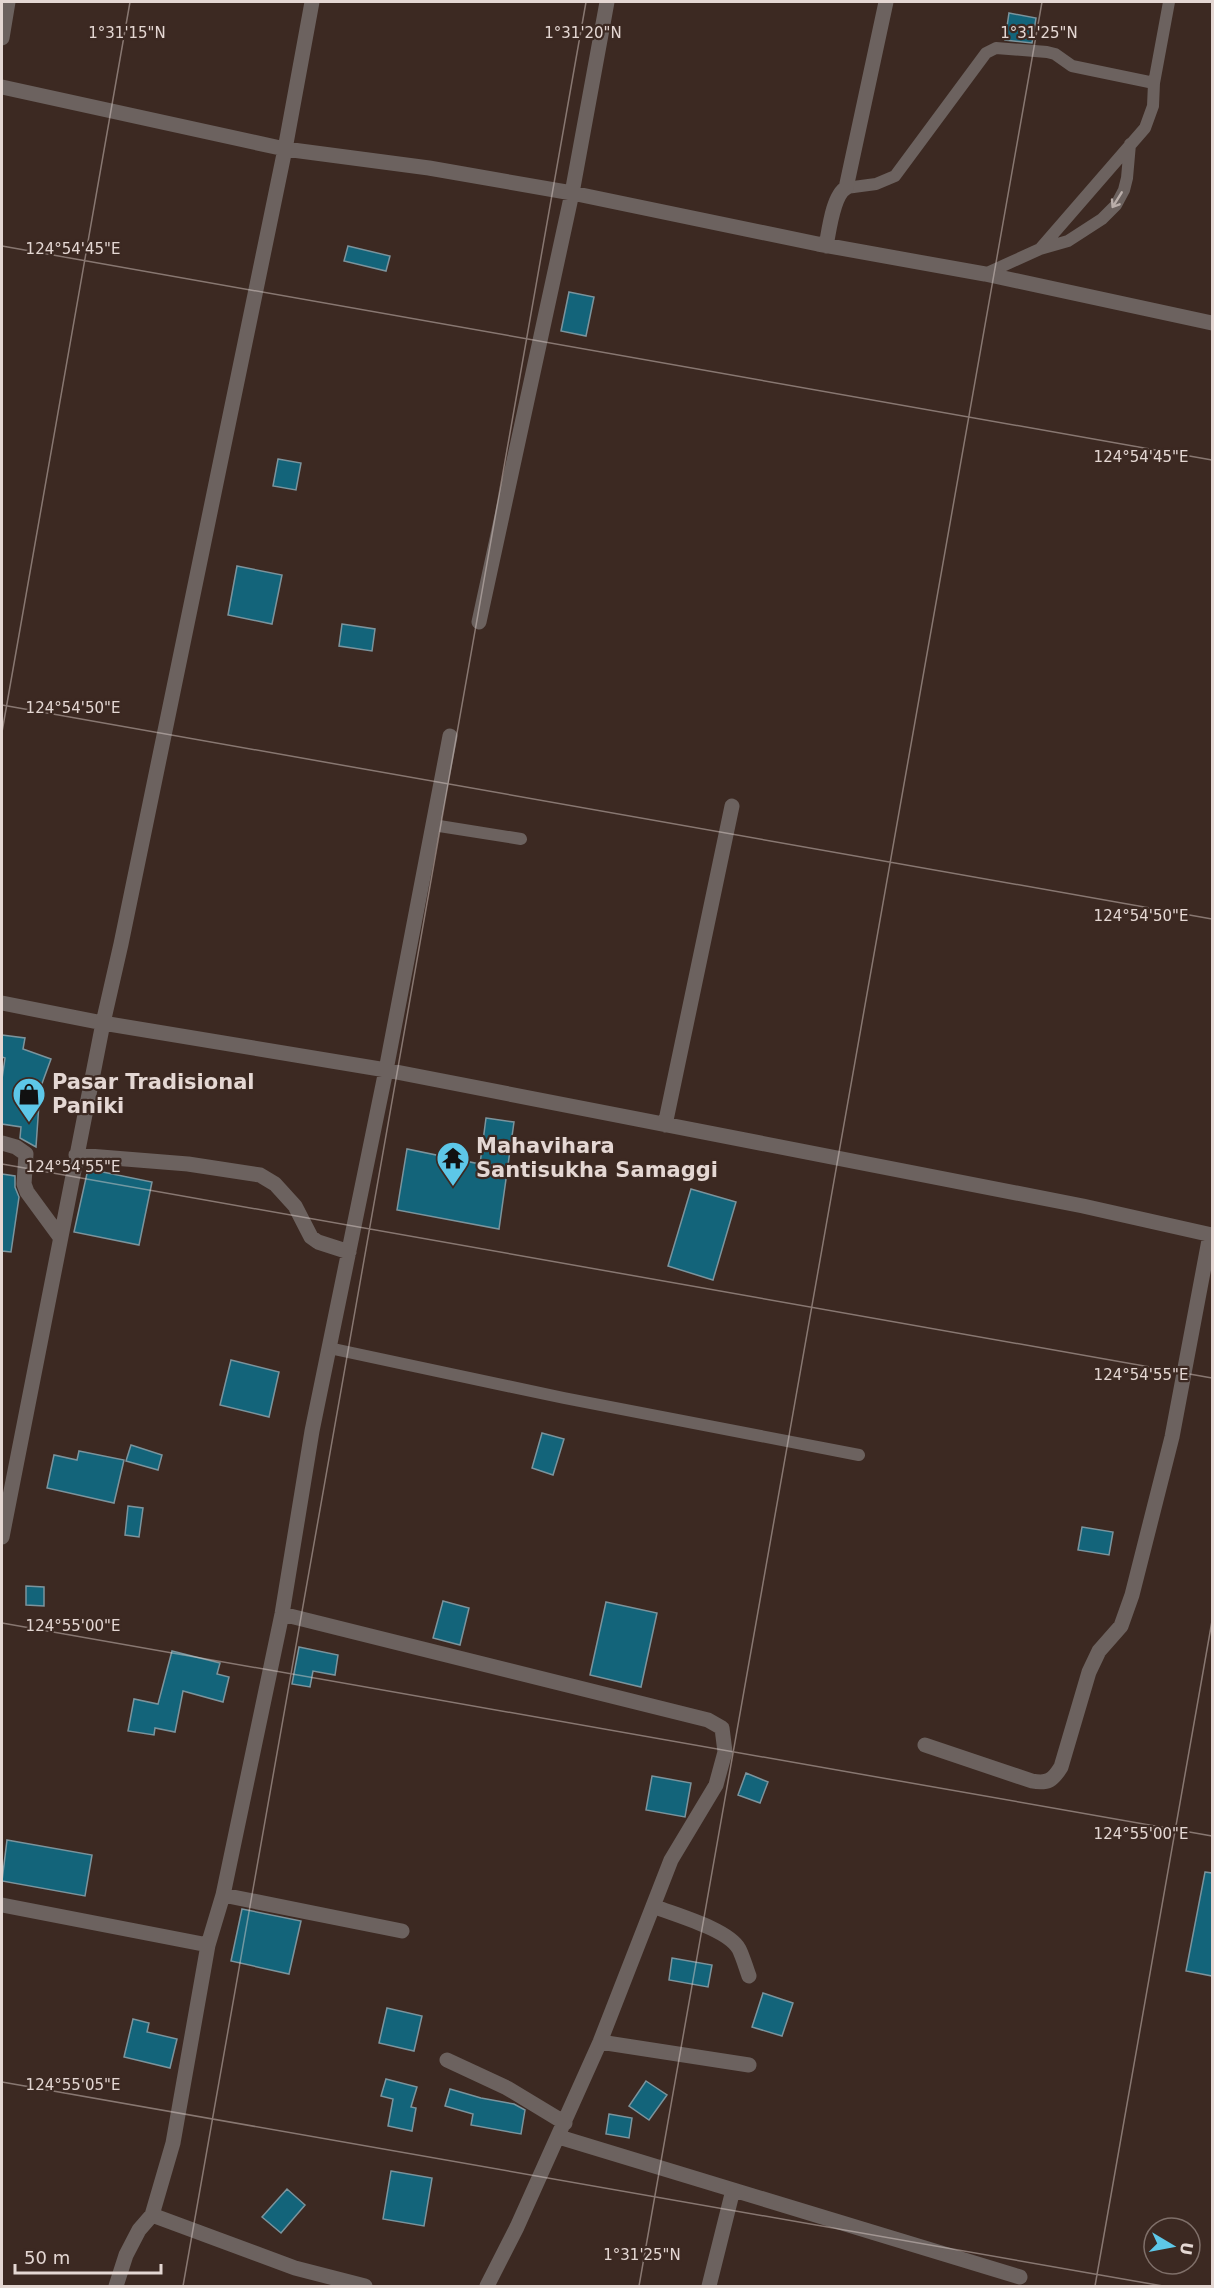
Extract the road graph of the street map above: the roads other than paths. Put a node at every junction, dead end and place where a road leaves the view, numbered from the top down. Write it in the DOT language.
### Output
graph roads {
  1 [pos="8,2"];
  2 [pos="312,2"];
  3 [pos="607,2"];
  4 [pos="886,2"];
  5 [pos="1169,2"];
  6 [pos="2,38"];
  7 [pos="1154,83"];
  8 [pos="2,87"];
  9 [pos="1130,144"];
  10 [pos="285,149"];
  11 [pos="846,188"];
  12 [pos="572,193"];
  13 [pos="826,246"];
  14 [pos="1040,249"];
  15 [pos="985,274"];
  16 [pos="1212,323"];
  17 [pos="479,622"];
  18 [pos="450,736"];
  19 [pos="732,806"];
  20 [pos="433,825"];
  21 [pos="521,839"];
  22 [pos="2,1003"];
  23 [pos="103,1023"];
  24 [pos="386,1070"];
  25 [pos="665,1125"];
  26 [pos="2,1143"];
  27 [pos="76,1155"];
  28 [pos="1211,1235"];
  29 [pos="60,1237"];
  30 [pos="349,1251"];
  31 [pos="329,1348"];
  32 [pos="859,1455"];
  33 [pos="8,1462"];
  34 [pos="2,1537"];
  35 [pos="282,1614"];
  36 [pos="925,1745"];
  37 [pos="223,1895"];
  38 [pos="2,1905"];
  39 [pos="653,1906"];
  40 [pos="402,1931"];
  41 [pos="208,1945"];
  42 [pos="749,1976"];
  43 [pos="600,2042"];
  44 [pos="447,2060"];
  45 [pos="749,2065"];
  46 [pos="562,2130"];
  47 [pos="733,2190"];
  48 [pos="152,2215"];
  49 [pos="1020,2277"];
  50 [pos="116,2286"];
  51 [pos="364,2286"];
  52 [pos="487,2286"];
  53 [pos="709,2286"];
  1 -- 6 [label="street"];
  2 -- 10 [label="street"];
  3 -- 12 [label="street"];
  4 -- 11 [label="street"];
  5 -- 7 [label="lane"];
  7 -- 9 [label="lane"];
  7 -- 11 [label="lane"];
  8 -- 10 [label="street"];
  9 -- 14 [label="lane"];
  9 -- 14 [label="lane, one-way"];
  10 -- 12 [label="street"];
  10 -- 23 [label="street"];
  11 -- 13 [label="street"];
  12 -- 13 [label="street"];
  12 -- 17 [label="street"];
  13 -- 15 [label="street"];
  14 -- 15 [label="lane"];
  15 -- 16 [label="street"];
  18 -- 20 [label="street"];
  19 -- 25 [label="street"];
  20 -- 21 [label="lane"];
  20 -- 24 [label="street"];
  22 -- 23 [label="street"];
  23 -- 24 [label="street"];
  23 -- 27 [label="street"];
  24 -- 25 [label="street"];
  24 -- 30 [label="street"];
  25 -- 28 [label="street"];
  26 -- 29 [label="street"];
  27 -- 29 [label="street"];
  27 -- 30 [label="street"];
  28 -- 36 [label="street"];
  29 -- 33 [label="street"];
  30 -- 31 [label="street"];
  31 -- 32 [label="lane"];
  31 -- 35 [label="street"];
  33 -- 34 [label="street"];
  35 -- 37 [label="street"];
  35 -- 39 [label="street"];
  37 -- 40 [label="street"];
  37 -- 41 [label="street"];
  38 -- 41 [label="street"];
  39 -- 42 [label="street"];
  39 -- 43 [label="street"];
  41 -- 48 [label="street"];
  43 -- 45 [label="street"];
  43 -- 46 [label="street"];
  44 -- 46 [label="street"];
  46 -- 47 [label="street"];
  46 -- 52 [label="street"];
  47 -- 49 [label="street"];
  47 -- 53 [label="street"];
  48 -- 50 [label="street"];
  48 -- 51 [label="street"];
}
